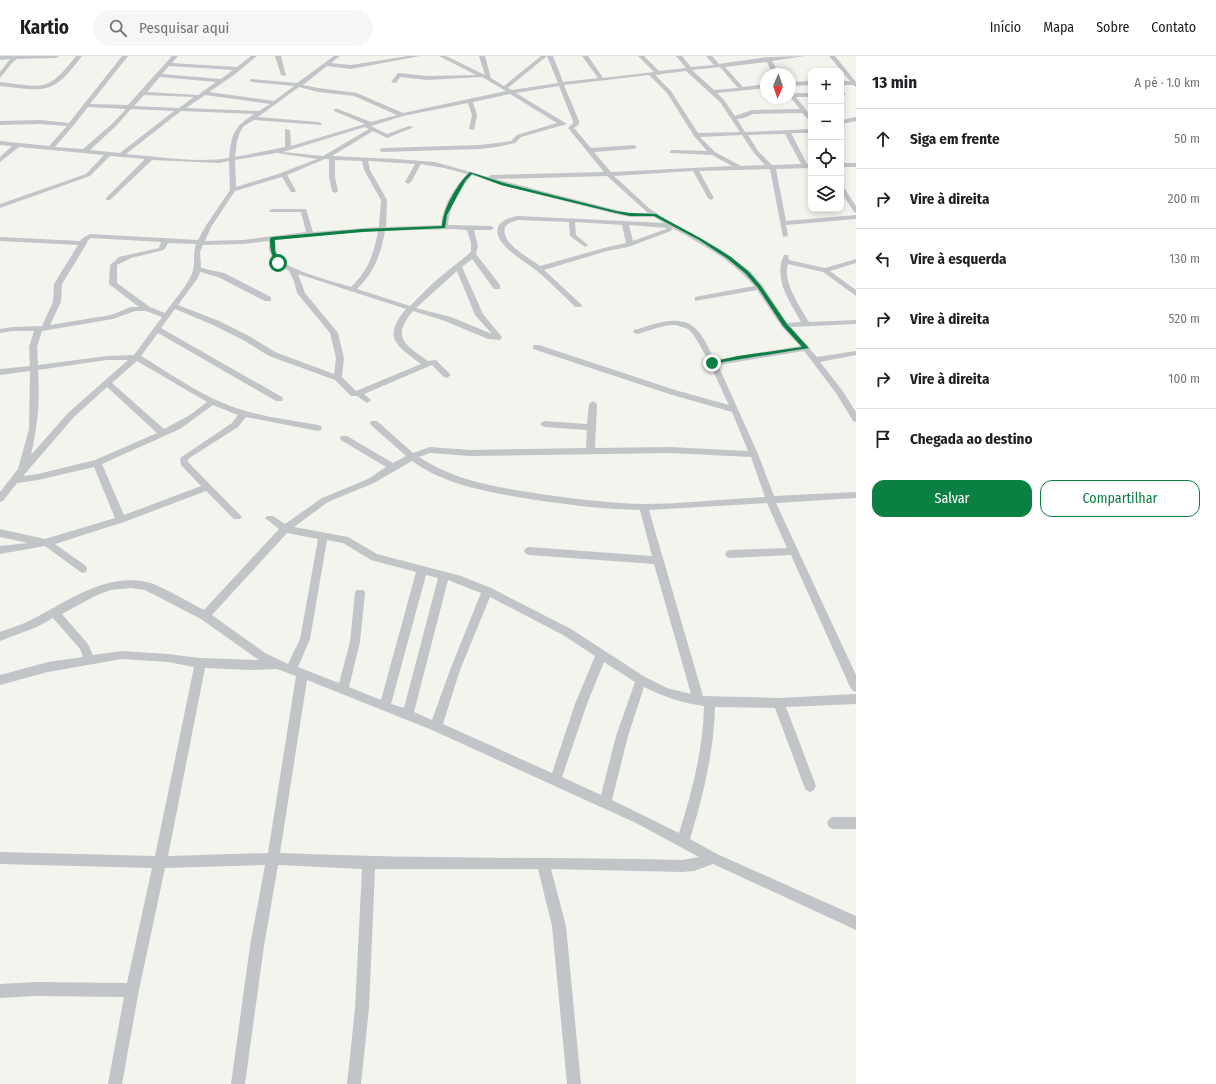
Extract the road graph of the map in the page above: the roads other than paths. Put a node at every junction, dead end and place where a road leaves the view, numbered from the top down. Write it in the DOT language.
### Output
graph roads {
  1 [pos="56,56"];
  2 [pos="79,56"];
  3 [pos="125,56"];
  4 [pos="175,56"];
  5 [pos="254,56"];
  6 [pos="278,56"];
  7 [pos="337,56"];
  8 [pos="417,56"];
  9 [pos="442,56"];
  10 [pos="482,56"];
  11 [pos="544,56"];
  12 [pos="550,56"];
  13 [pos="585,56"];
  14 [pos="641,56"];
  15 [pos="678,56"];
  16 [pos="709,56"];
  17 [pos="746,56"];
  18 [pos="802,56"];
  19 [pos="832,56"];
  20 [pos="18,57"];
  21 [pos="783,57"];
  22 [pos="0,58"];
  23 [pos="768,59"];
  24 [pos="751,61"];
  25 [pos="169,64"];
  26 [pos="326,64"];
  27 [pos="719,65"];
  28 [pos="773,68"];
  29 [pos="238,69"];
  30 [pos="688,69"];
  31 [pos="654,74"];
  32 [pos="159,75"];
  33 [pos="284,75"];
  34 [pos="0,76"];
  35 [pos="480,76"];
  36 [pos="489,79"];
  37 [pos="601,79"];
  38 [pos="252,80"];
  39 [pos="221,81"];
  40 [pos="394,82"];
  41 [pos="808,83"];
  42 [pos="844,83"];
  43 [pos="0,84"];
  44 [pos="562,84"];
  45 [pos="796,84"];
  46 [pos="855,84"];
  47 [pos="297,85"];
  48 [pos="760,87"];
  49 [pos="504,88"];
  50 [pos="742,89"];
  51 [pos="511,92"];
  52 [pos="713,92"];
  53 [pos="144,93"];
  54 [pos="796,94"];
  55 [pos="200,95"];
  56 [pos="808,95"];
  57 [pos="470,101"];
  58 [pos="796,101"];
  59 [pos="275,103"];
  60 [pos="86,105"];
  61 [pos="131,107"];
  62 [pos="182,108"];
  63 [pos="336,110"];
  64 [pos="803,111"];
  65 [pos="260,113"];
  66 [pos="402,115"];
  67 [pos="808,117"];
  68 [pos="252,118"];
  69 [pos="734,118"];
  70 [pos="856,119"];
  71 [pos="844,121"];
  72 [pos="3,123"];
  73 [pos="562,123"];
  74 [pos="318,124"];
  75 [pos="71,126"];
  76 [pos="369,126"];
  77 [pos="412,127"];
  78 [pos="571,128"];
  79 [pos="472,129"];
  80 [pos="0,130"];
  81 [pos="287,130"];
  82 [pos="808,131"];
  83 [pos="787,132"];
  84 [pos="744,133"];
  85 [pos="696,135"];
  86 [pos="341,140"];
  87 [pos="0,143"];
  88 [pos="18,144"];
  89 [pos="51,147"];
  90 [pos="634,147"];
  91 [pos="288,149"];
  92 [pos="382,150"];
  93 [pos="589,150"];
  94 [pos="84,151"];
  95 [pos="275,152"];
  96 [pos="672,152"];
  97 [pos="713,153"];
  98 [pos="108,154"];
  99 [pos="356,154"];
  100 [pos="121,155"];
  101 [pos="150,158"];
  102 [pos="324,158"];
  103 [pos="332,158"];
  104 [pos="365,159"];
  105 [pos="0,160"];
  106 [pos="232,160"];
  107 [pos="419,162"];
  108 [pos="844,164"];
  109 [pos="856,165"];
  110 [pos="808,166"];
  111 [pos="772,167"];
  112 [pos="740,168"];
  113 [pos="695,169"];
  114 [pos="471,173"];
  115 [pos="283,174"];
  116 [pos="609,174"];
  117 [pos="488,178"];
  118 [pos="408,182"];
  119 [pos="233,190"];
  120 [pos="293,191"];
  121 [pos="335,191"];
  122 [pos="844,191"];
  123 [pos="711,198"];
  124 [pos="108,199"];
  125 [pos="854,203"];
  126 [pos="0,206"];
  127 [pos="272,211"];
  128 [pos="856,211"];
  129 [pos="654,215"];
  130 [pos="856,217"];
  131 [pos="572,220"];
  132 [pos="625,223"];
  133 [pos="784,223"];
  134 [pos="672,226"];
  135 [pos="444,227"];
  136 [pos="470,228"];
  137 [pos="491,228"];
  138 [pos="382,230"];
  139 [pos="310,234"];
  140 [pos="785,236"];
  141 [pos="272,238"];
  142 [pos="0,239"];
  143 [pos="84,242"];
  144 [pos="165,242"];
  145 [pos="200,243"];
  146 [pos="630,244"];
  147 [pos="586,245"];
  148 [pos="472,254"];
  149 [pos="856,262"];
  150 [pos="458,266"];
  151 [pos="196,269"];
  152 [pos="539,269"];
  153 [pos="292,270"];
  154 [pos="825,270"];
  155 [pos="497,287"];
  156 [pos="760,287"];
  157 [pos="352,290"];
  158 [pos="856,294"];
  159 [pos="268,299"];
  160 [pos="698,300"];
  161 [pos="578,305"];
  162 [pos="175,306"];
  163 [pos="412,308"];
  164 [pos="147,309"];
  165 [pos="167,316"];
  166 [pos="856,322"];
  167 [pos="806,324"];
  168 [pos="785,325"];
  169 [pos="42,328"];
  170 [pos="157,329"];
  171 [pos="0,332"];
  172 [pos="637,332"];
  173 [pos="536,347"];
  174 [pos="806,348"];
  175 [pos="856,353"];
  176 [pos="136,357"];
  177 [pos="815,360"];
  178 [pos="712,363"];
  179 [pos="427,364"];
  180 [pos="33,369"];
  181 [pos="0,372"];
  182 [pos="448,375"];
  183 [pos="338,378"];
  184 [pos="107,383"];
  185 [pos="358,393"];
  186 [pos="279,399"];
  187 [pos="367,400"];
  188 [pos="212,402"];
  189 [pos="593,404"];
  190 [pos="735,410"];
  191 [pos="244,414"];
  192 [pos="856,419"];
  193 [pos="374,423"];
  194 [pos="544,424"];
  195 [pos="591,427"];
  196 [pos="318,428"];
  197 [pos="163,433"];
  198 [pos="344,438"];
  199 [pos="590,451"];
  200 [pos="754,454"];
  201 [pos="413,456"];
  202 [pos="97,463"];
  203 [pos="393,467"];
  204 [pos="22,471"];
  205 [pos="14,480"];
  206 [pos="207,487"];
  207 [pos="856,495"];
  208 [pos="0,499"];
  209 [pos="770,499"];
  210 [pos="644,507"];
  211 [pos="237,517"];
  212 [pos="270,518"];
  213 [pos="121,520"];
  214 [pos="285,529"];
  215 [pos="0,533"];
  216 [pos="323,535"];
  217 [pos="47,543"];
  218 [pos="0,550"];
  219 [pos="529,551"];
  220 [pos="795,551"];
  221 [pos="730,554"];
  222 [pos="657,560"];
  223 [pos="82,569"];
  224 [pos="422,570"];
  225 [pos="444,576"];
  226 [pos="487,591"];
  227 [pos="360,592"];
  228 [pos="54,612"];
  229 [pos="205,616"];
  230 [pos="0,637"];
  231 [pos="601,655"];
  232 [pos="89,660"];
  233 [pos="200,663"];
  234 [pos="277,664"];
  235 [pos="297,672"];
  236 [pos="0,680"];
  237 [pos="641,680"];
  238 [pos="856,686"];
  239 [pos="343,689"];
  240 [pos="856,699"];
  241 [pos="704,701"];
  242 [pos="779,703"];
  243 [pos="385,706"];
  244 [pos="408,715"];
  245 [pos="436,726"];
  246 [pos="555,780"];
  247 [pos="810,786"];
  248 [pos="605,804"];
  249 [pos="833,823"];
  250 [pos="856,823"];
  251 [pos="683,841"];
  252 [pos="0,858"];
  253 [pos="713,858"];
  254 [pos="274,859"];
  255 [pos="160,862"];
  256 [pos="369,863"];
  257 [pos="543,863"];
  258 [pos="856,923"];
  259 [pos="132,990"];
  260 [pos="0,991"];
  261 [pos="115,1084"];
  262 [pos="238,1084"];
  263 [pos="354,1084"];
  264 [pos="574,1084"];
  1 -- 20 [label="street"];
  2 -- 43 [label="street"];
  3 -- 60 [label="street"];
  4 -- 25 [label="street"];
  5 -- 29 [label="street"];
  6 -- 33 [label="street"];
  7 -- 26 [label="street"];
  8 -- 26 [label="street"];
  9 -- 35 [label="street"];
  10 -- 36 [label="street"];
  11 -- 49 [label="street"];
  12 -- 44 [label="street"];
  13 -- 37 [label="street"];
  14 -- 31 [label="street"];
  15 -- 30 [label="street"];
  16 -- 27 [label="street"];
  17 -- 24 [label="street"];
  18 -- 21 [label="street"];
  19 -- 46 [label="street"];
  20 -- 22 [label="street"];
  20 -- 34 [label="street"];
  21 -- 23 [label="street"];
  23 -- 24 [label="street"];
  23 -- 28 [label="street"];
  24 -- 27 [label="street"];
  25 -- 29 [label="street"];
  25 -- 32 [label="street"];
  26 -- 47 [label="street"];
  27 -- 30 [label="street"];
  27 -- 50 [label="street"];
  29 -- 39 [label="street"];
  30 -- 31 [label="street"];
  30 -- 52 [label="street"];
  31 -- 37 [label="street"];
  31 -- 85 [label="street"];
  32 -- 39 [label="street"];
  32 -- 53 [label="street"];
  35 -- 36 [label="street"];
  35 -- 40 [label="street"];
  36 -- 49 [label="street"];
  37 -- 44 [label="street"];
  38 -- 47 [label="street"];
  39 -- 55 [label="street"];
  41 -- 45 [label="street"];
  42 -- 46 [label="street"];
  44 -- 51 [label="street"];
  44 -- 78 [label="street"];
  47 -- 59 [label="street"];
  47 -- 66 [label="street"];
  48 -- 50 [label="street"];
  49 -- 51 [label="street"];
  50 -- 52 [label="street"];
  51 -- 57 [label="street"];
  51 -- 73 [label="street"];
  52 -- 69 [label="street"];
  53 -- 55 [label="street"];
  53 -- 61 [label="street"];
  54 -- 56 [label="street"];
  55 -- 59 [label="street"];
  55 -- 62 [label="street"];
  57 -- 66 [label="street"];
  57 -- 79 [label="street"];
  58 -- 64 [label="street"];
  59 -- 65 [label="street"];
  60 -- 61 [label="street"];
  60 -- 75 [label="street"];
  61 -- 62 [label="street"];
  61 -- 94 [label="street"];
  62 -- 65 [label="street"];
  62 -- 100 [label="street"];
  63 -- 76 [label="street"];
  64 -- 67 [label="street"];
  64 -- 69 [label="street"];
  65 -- 68 [label="street"];
  66 -- 76 [label="street"];
  68 -- 74 [label="street"];
  68 -- 106 [label="street"];
  69 -- 84 [label="street"];
  70 -- 71 [label="street"];
  72 -- 75 [label="street"];
  72 -- 80 [label="street"];
  73 -- 78 [label="street"];
  73 -- 92 [label="street"];
  75 -- 89 [label="street"];
  76 -- 77 [label="street"];
  76 -- 86 [label="street"];
  76 -- 86 [label="street"];
  78 -- 93 [label="street"];
  81 -- 91 [label="street"];
  82 -- 83 [label="street"];
  83 -- 84 [label="street"];
  83 -- 110 [label="street"];
  84 -- 85 [label="street"];
  84 -- 111 [label="street"];
  85 -- 97 [label="street"];
  86 -- 91 [label="street"];
  86 -- 99 [label="street"];
  86 -- 102 [label="street"];
  87 -- 88 [label="street"];
  88 -- 89 [label="street"];
  88 -- 105 [label="street"];
  89 -- 94 [label="street"];
  90 -- 93 [label="street"];
  91 -- 95 [label="street"];
  93 -- 116 [label="street"];
  94 -- 98 [label="street"];
  95 -- 102 [label="street"];
  95 -- 106 [label="street"];
  96 -- 97 [label="street"];
  97 -- 112 [label="street"];
  98 -- 100 [label="street"];
  98 -- 126 [label="street"];
  99 -- 103 [label="street"];
  99 -- 104 [label="street"];
  100 -- 101 [label="street"];
  101 -- 106 [label="street"];
  101 -- 124 [label="street"];
  102 -- 103 [label="street"];
  102 -- 115 [label="street"];
  103 -- 121 [label="street"];
  104 -- 107 [label="street"];
  104 -- 138 [label="street"];
  106 -- 119 [label="street"];
  107 -- 114 [label="street"];
  107 -- 118 [label="street"];
  108 -- 109 [label="street"];
  110 -- 111 [label="street"];
  111 -- 112 [label="street"];
  111 -- 133 [label="street"];
  112 -- 113 [label="street"];
  113 -- 116 [label="street"];
  113 -- 123 [label="street"];
  114 -- 117 [label="street"];
  114 -- 135 [label="street"];
  115 -- 119 [label="street"];
  115 -- 120 [label="street"];
  116 -- 117 [label="street"];
  116 -- 129 [label="street"];
  117 -- 129 [label="street"];
  119 -- 145 [label="street"];
  122 -- 125 [label="street"];
  125 -- 128 [label="street"];
  127 -- 139 [label="street"];
  129 -- 134 [label="street"];
  130 -- 133 [label="street"];
  131 -- 132 [label="street"];
  131 -- 147 [label="street"];
  131 -- 152 [label="street"];
  132 -- 134 [label="street"];
  132 -- 146 [label="street"];
  133 -- 140 [label="street"];
  134 -- 146 [label="street"];
  134 -- 156 [label="street"];
  135 -- 136 [label="street"];
  135 -- 138 [label="street"];
  136 -- 137 [label="street"];
  136 -- 148 [label="street"];
  138 -- 139 [label="street"];
  138 -- 157 [label="street"];
  139 -- 141 [label="street"];
  141 -- 145 [label="street"];
  141 -- 153 [label="street"];
  142 -- 143 [label="street"];
  143 -- 144 [label="street"];
  143 -- 169 [label="street"];
  144 -- 145 [label="street"];
  144 -- 164 [label="street"];
  145 -- 151 [label="street"];
  146 -- 152 [label="street"];
  148 -- 150 [label="street"];
  148 -- 155 [label="street"];
  149 -- 154 [label="street"];
  150 -- 163 [label="street"];
  150 -- 163 [label="street"];
  151 -- 159 [label="street"];
  151 -- 162 [label="street"];
  152 -- 161 [label="street"];
  153 -- 157 [label="street"];
  153 -- 183 [label="street"];
  154 -- 158 [label="street"];
  154 -- 167 [label="street"];
  156 -- 160 [label="street"];
  156 -- 168 [label="street"];
  157 -- 163 [label="street"];
  162 -- 165 [label="street"];
  162 -- 183 [label="street"];
  163 -- 179 [label="street"];
  164 -- 165 [label="street"];
  164 -- 169 [label="street"];
  165 -- 170 [label="street"];
  166 -- 167 [label="street"];
  167 -- 168 [label="street"];
  168 -- 174 [label="street"];
  169 -- 171 [label="street"];
  169 -- 180 [label="street"];
  170 -- 176 [label="street"];
  170 -- 186 [label="street"];
  172 -- 178 [label="street"];
  173 -- 190 [label="street"];
  174 -- 177 [label="street"];
  174 -- 178 [label="street"];
  175 -- 177 [label="street"];
  176 -- 180 [label="street"];
  176 -- 184 [label="street"];
  176 -- 188 [label="street"];
  177 -- 192 [label="street"];
  178 -- 190 [label="street"];
  179 -- 182 [label="street"];
  179 -- 185 [label="street"];
  180 -- 181 [label="street"];
  180 -- 204 [label="street"];
  183 -- 185 [label="street"];
  184 -- 197 [label="street"];
  184 -- 204 [label="street"];
  185 -- 187 [label="street"];
  188 -- 191 [label="street"];
  188 -- 197 [label="street"];
  189 -- 195 [label="street"];
  190 -- 200 [label="street"];
  191 -- 196 [label="street"];
  191 -- 206 [label="street"];
  193 -- 201 [label="street"];
  194 -- 195 [label="street"];
  195 -- 199 [label="street"];
  197 -- 202 [label="street"];
  198 -- 203 [label="street"];
  199 -- 200 [label="street"];
  199 -- 201 [label="street"];
  200 -- 209 [label="street"];
  201 -- 203 [label="street"];
  201 -- 210 [label="street"];
  202 -- 205 [label="street"];
  202 -- 213 [label="street"];
  203 -- 214 [label="street"];
  204 -- 205 [label="street"];
  205 -- 208 [label="street"];
  206 -- 211 [label="street"];
  206 -- 213 [label="street"];
  207 -- 209 [label="street"];
  209 -- 210 [label="street"];
  209 -- 220 [label="street"];
  210 -- 222 [label="street"];
  212 -- 214 [label="street"];
  213 -- 217 [label="street"];
  214 -- 216 [label="street"];
  214 -- 229 [label="street"];
  215 -- 217 [label="street"];
  216 -- 224 [label="street"];
  216 -- 235 [label="street"];
  217 -- 218 [label="street"];
  217 -- 223 [label="street"];
  219 -- 222 [label="street"];
  220 -- 221 [label="street"];
  220 -- 238 [label="street"];
  222 -- 241 [label="street"];
  224 -- 225 [label="street"];
  224 -- 243 [label="street"];
  225 -- 226 [label="street"];
  225 -- 244 [label="street"];
  226 -- 231 [label="street"];
  226 -- 245 [label="street"];
  227 -- 239 [label="street"];
  228 -- 229 [label="street"];
  228 -- 230 [label="street"];
  228 -- 232 [label="street"];
  229 -- 234 [label="street"];
  231 -- 237 [label="street"];
  231 -- 246 [label="street"];
  232 -- 233 [label="street"];
  232 -- 236 [label="street"];
  233 -- 234 [label="street"];
  233 -- 255 [label="street"];
  234 -- 235 [label="street"];
  235 -- 239 [label="street"];
  235 -- 254 [label="street"];
  237 -- 241 [label="street"];
  237 -- 248 [label="street"];
  239 -- 243 [label="street"];
  240 -- 242 [label="street"];
  241 -- 242 [label="street"];
  241 -- 251 [label="street"];
  242 -- 247 [label="street"];
  243 -- 244 [label="street"];
  244 -- 245 [label="street"];
  245 -- 246 [label="street"];
  246 -- 248 [label="street"];
  248 -- 251 [label="street"];
  249 -- 250 [label="street"];
  251 -- 253 [label="street"];
  252 -- 255 [label="street"];
  253 -- 257 [label="street"];
  253 -- 258 [label="street"];
  254 -- 255 [label="street"];
  254 -- 256 [label="street"];
  254 -- 262 [label="street"];
  255 -- 259 [label="street"];
  256 -- 257 [label="street"];
  256 -- 263 [label="street"];
  257 -- 264 [label="street"];
  259 -- 260 [label="street"];
  259 -- 261 [label="street"];
}
